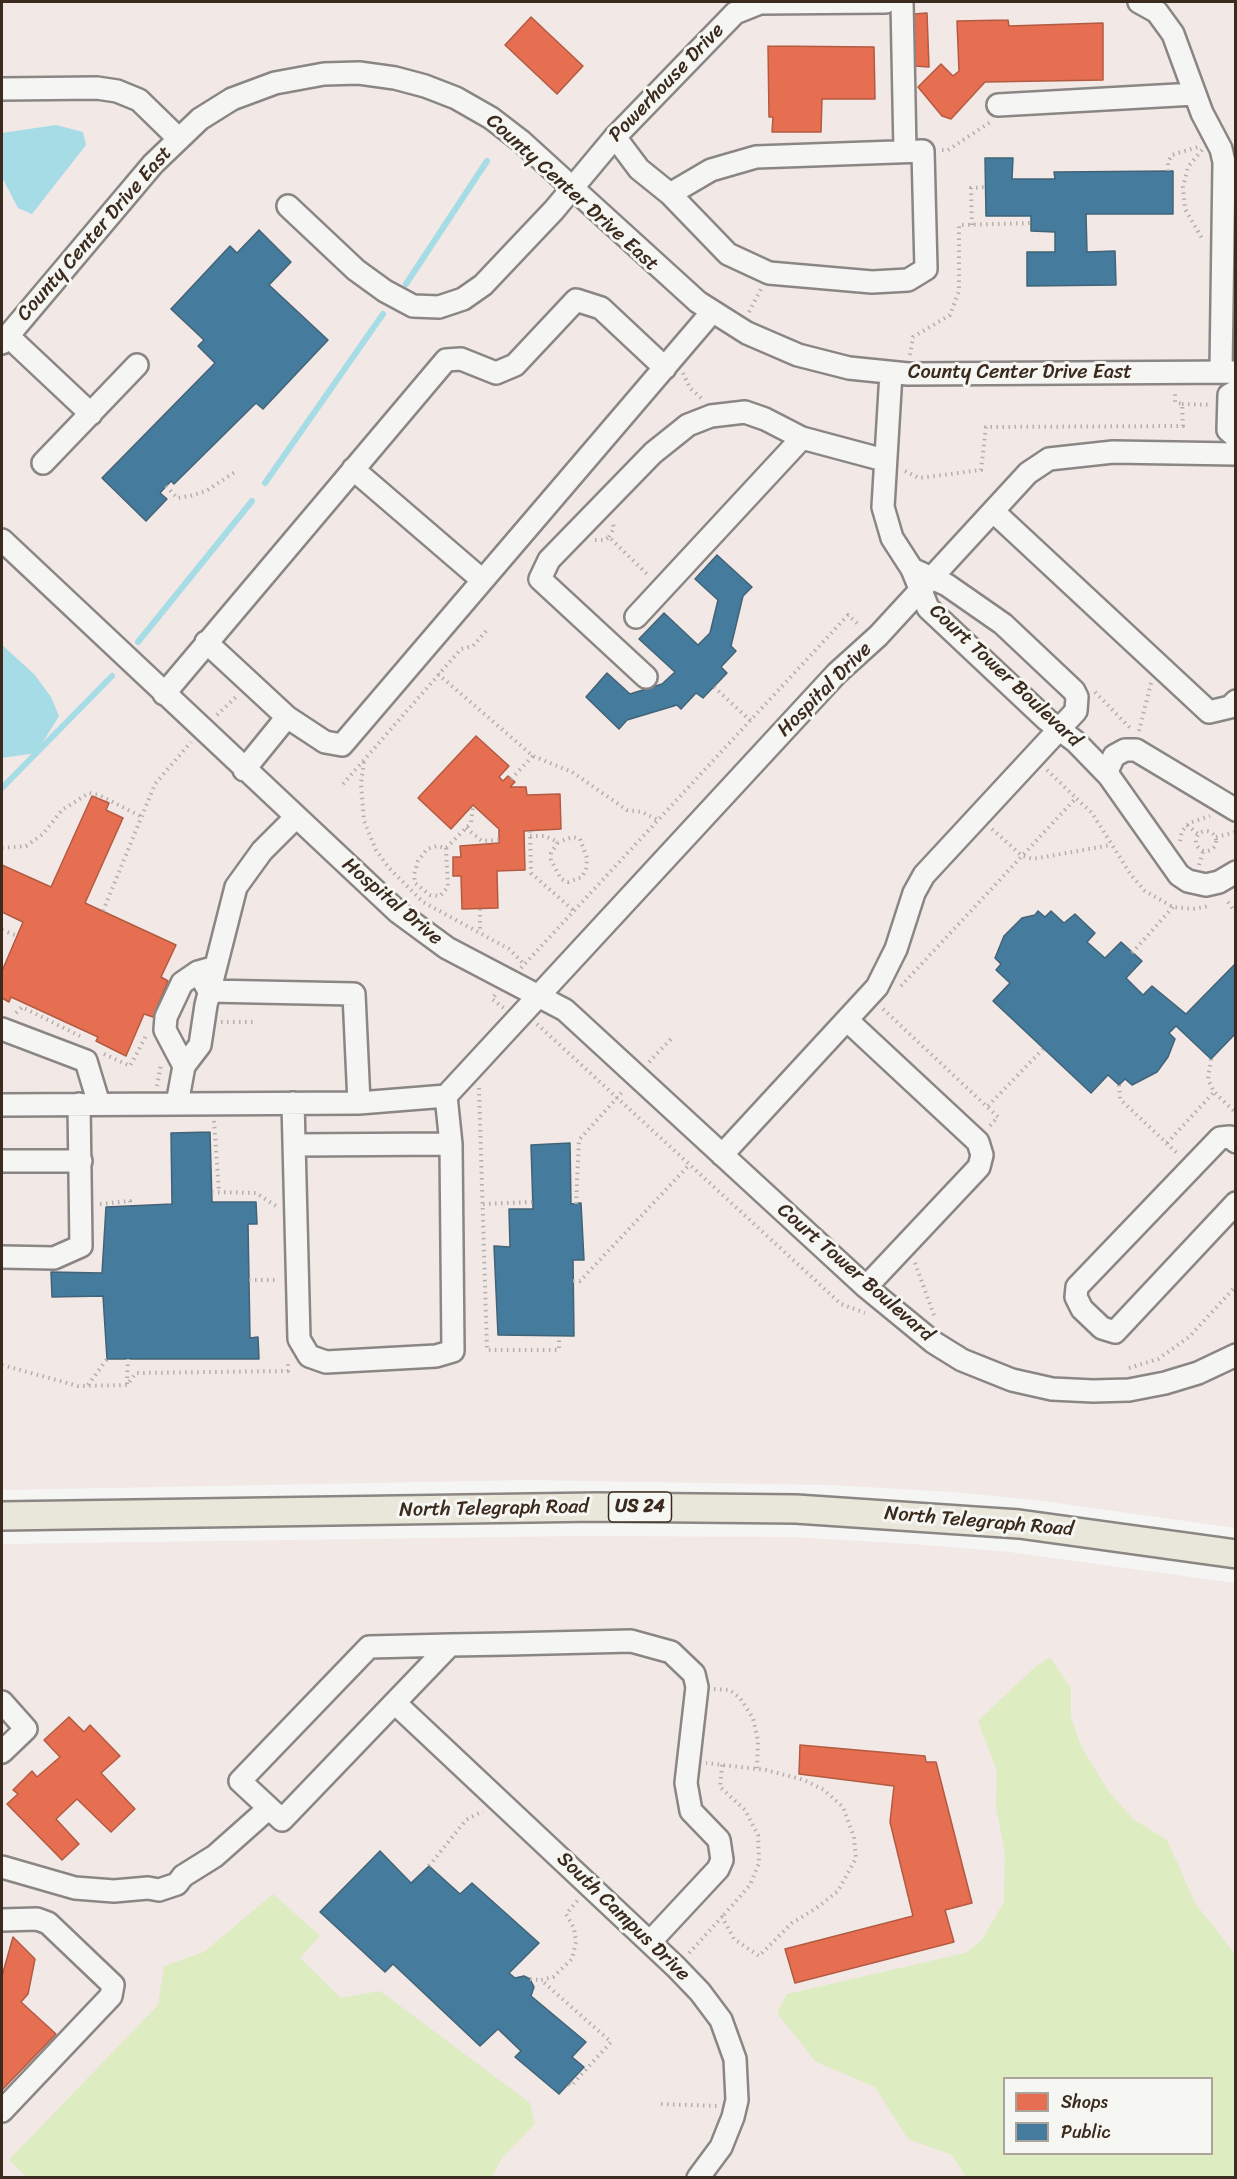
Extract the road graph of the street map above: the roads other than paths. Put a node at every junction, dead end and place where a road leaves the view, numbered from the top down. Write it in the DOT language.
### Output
graph roads {
  1 [pos="886,2"];
  2 [pos="902,2"];
  3 [pos="1139,2"];
  4 [pos="2,89"];
  5 [pos="1195,94"];
  6 [pos="1002,105"];
  7 [pos="615,137"];
  8 [pos="178,138"];
  9 [pos="1219,144"];
  10 [pos="914,151"];
  11 [pos="571,188"];
  12 [pos="670,195"];
  13 [pos="288,206"];
  14 [pos="711,312"];
  15 [pos="5,340"];
  16 [pos="137,365"];
  17 [pos="665,368"];
  18 [pos="900,368"];
  19 [pos="1228,371"];
  20 [pos="1236,391"];
  21 [pos="91,414"];
  22 [pos="1236,437"];
  23 [pos="802,438"];
  24 [pos="1236,454"];
  25 [pos="884,460"];
  26 [pos="43,463"];
  27 [pos="353,469"];
  28 [pos="994,512"];
  29 [pos="2,540"];
  30 [pos="481,579"];
  31 [pos="926,584"];
  32 [pos="636,617"];
  33 [pos="206,642"];
  34 [pos="646,677"];
  35 [pos="164,694"];
  36 [pos="1236,701"];
  37 [pos="287,717"];
  38 [pos="1060,729"];
  39 [pos="244,770"];
  40 [pos="1108,776"];
  41 [pos="295,818"];
  42 [pos="1227,819"];
  43 [pos="1236,872"];
  44 [pos="206,969"];
  45 [pos="209,991"];
  46 [pos="538,996"];
  47 [pos="5,1020"];
  48 [pos="848,1021"];
  49 [pos="184,1066"];
  50 [pos="446,1096"];
  51 [pos="293,1103"];
  52 [pos="358,1103"];
  53 [pos="89,1104"];
  54 [pos="177,1104"];
  55 [pos="2,1105"];
  56 [pos="1236,1142"];
  57 [pos="452,1144"];
  58 [pos="294,1145"];
  59 [pos="722,1155"];
  60 [pos="2,1161"];
  61 [pos="81,1161"];
  62 [pos="1236,1203"];
  63 [pos="2,1257"];
  64 [pos="866,1287"];
  65 [pos="1236,1355"];
  66 [pos="2,1516"];
  67 [pos="1236,1554"];
  68 [pos="450,1645"];
  69 [pos="2,1702"];
  70 [pos="395,1703"];
  71 [pos="2,1752"];
  72 [pos="269,1808"];
  73 [pos="2,1867"];
  74 [pos="2,1920"];
  75 [pos="650,1942"];
  76 [pos="2,2111"];
  77 [pos="698,2178"];
  1 -- 7 [label="street, Powerhouse Drive"];
  2 -- 10 [label="street"];
  3 -- 5 [label="street"];
  4 -- 8 [label="street"];
  5 -- 6 [label="street"];
  5 -- 9 [label="street"];
  7 -- 11 [label="street, Powerhouse Drive"];
  7 -- 12 [label="street"];
  8 -- 11 [label="street, County Center Drive East"];
  8 -- 15 [label="street, County Center Drive East"];
  9 -- 19 [label="street"];
  10 -- 12 [label="street"];
  10 -- 12 [label="street"];
  11 -- 13 [label="street, Powerhouse Drive"];
  11 -- 14 [label="street, County Center Drive East"];
  14 -- 17 [label="street"];
  14 -- 18 [label="street, County Center Drive East"];
  15 -- 21 [label="street"];
  16 -- 21 [label="street"];
  17 -- 27 [label="street"];
  17 -- 30 [label="street"];
  18 -- 19 [label="street, County Center Drive East"];
  18 -- 25 [label="street, Court Tower Boulevard"];
  20 -- 22 [label="street"];
  21 -- 26 [label="street"];
  23 -- 25 [label="street"];
  23 -- 32 [label="street"];
  23 -- 34 [label="street"];
  24 -- 28 [label="street, Hospital Drive"];
  25 -- 31 [label="street, Court Tower Boulevard"];
  27 -- 30 [label="street"];
  27 -- 33 [label="street"];
  28 -- 31 [label="street, Hospital Drive"];
  28 -- 36 [label="street"];
  29 -- 35 [label="street, Hospital Drive"];
  30 -- 37 [label="street"];
  31 -- 38 [label="street, Court Tower Boulevard"];
  31 -- 38 [label="street, Court Tower Boulevard"];
  31 -- 46 [label="street, Hospital Drive"];
  33 -- 35 [label="street"];
  33 -- 37 [label="street"];
  35 -- 39 [label="street, Hospital Drive"];
  37 -- 39 [label="street"];
  38 -- 40 [label="street, Court Tower Boulevard"];
  38 -- 48 [label="street"];
  39 -- 41 [label="street, Hospital Drive"];
  40 -- 42 [label="street"];
  40 -- 43 [label="street, Court Tower Boulevard"];
  41 -- 44 [label="street"];
  41 -- 46 [label="street, Hospital Drive"];
  44 -- 45 [label="street"];
  44 -- 49 [label="street"];
  45 -- 49 [label="street"];
  45 -- 52 [label="street"];
  46 -- 50 [label="street"];
  46 -- 59 [label="street, Court Tower Boulevard"];
  47 -- 53 [label="street"];
  48 -- 59 [label="street"];
  48 -- 64 [label="street"];
  49 -- 54 [label="street"];
  50 -- 52 [label="street"];
  50 -- 57 [label="street"];
  51 -- 52 [label="street"];
  51 -- 54 [label="street"];
  51 -- 58 [label="street"];
  53 -- 54 [label="street"];
  53 -- 55 [label="street"];
  53 -- 61 [label="street"];
  56 -- 62 [label="street"];
  57 -- 58 [label="street"];
  57 -- 58 [label="street"];
  59 -- 64 [label="street, Court Tower Boulevard"];
  60 -- 61 [label="street"];
  61 -- 63 [label="street"];
  64 -- 65 [label="street, Court Tower Boulevard"];
  66 -- 67 [label="main road, North Telegraph Road / US 24"];
  68 -- 70 [label="street"];
  68 -- 72 [label="street"];
  68 -- 75 [label="street"];
  69 -- 71 [label="street"];
  70 -- 72 [label="street"];
  70 -- 75 [label="street, South Campus Drive"];
  72 -- 73 [label="street"];
  74 -- 76 [label="street"];
  75 -- 77 [label="street, South Campus Drive"];
}
